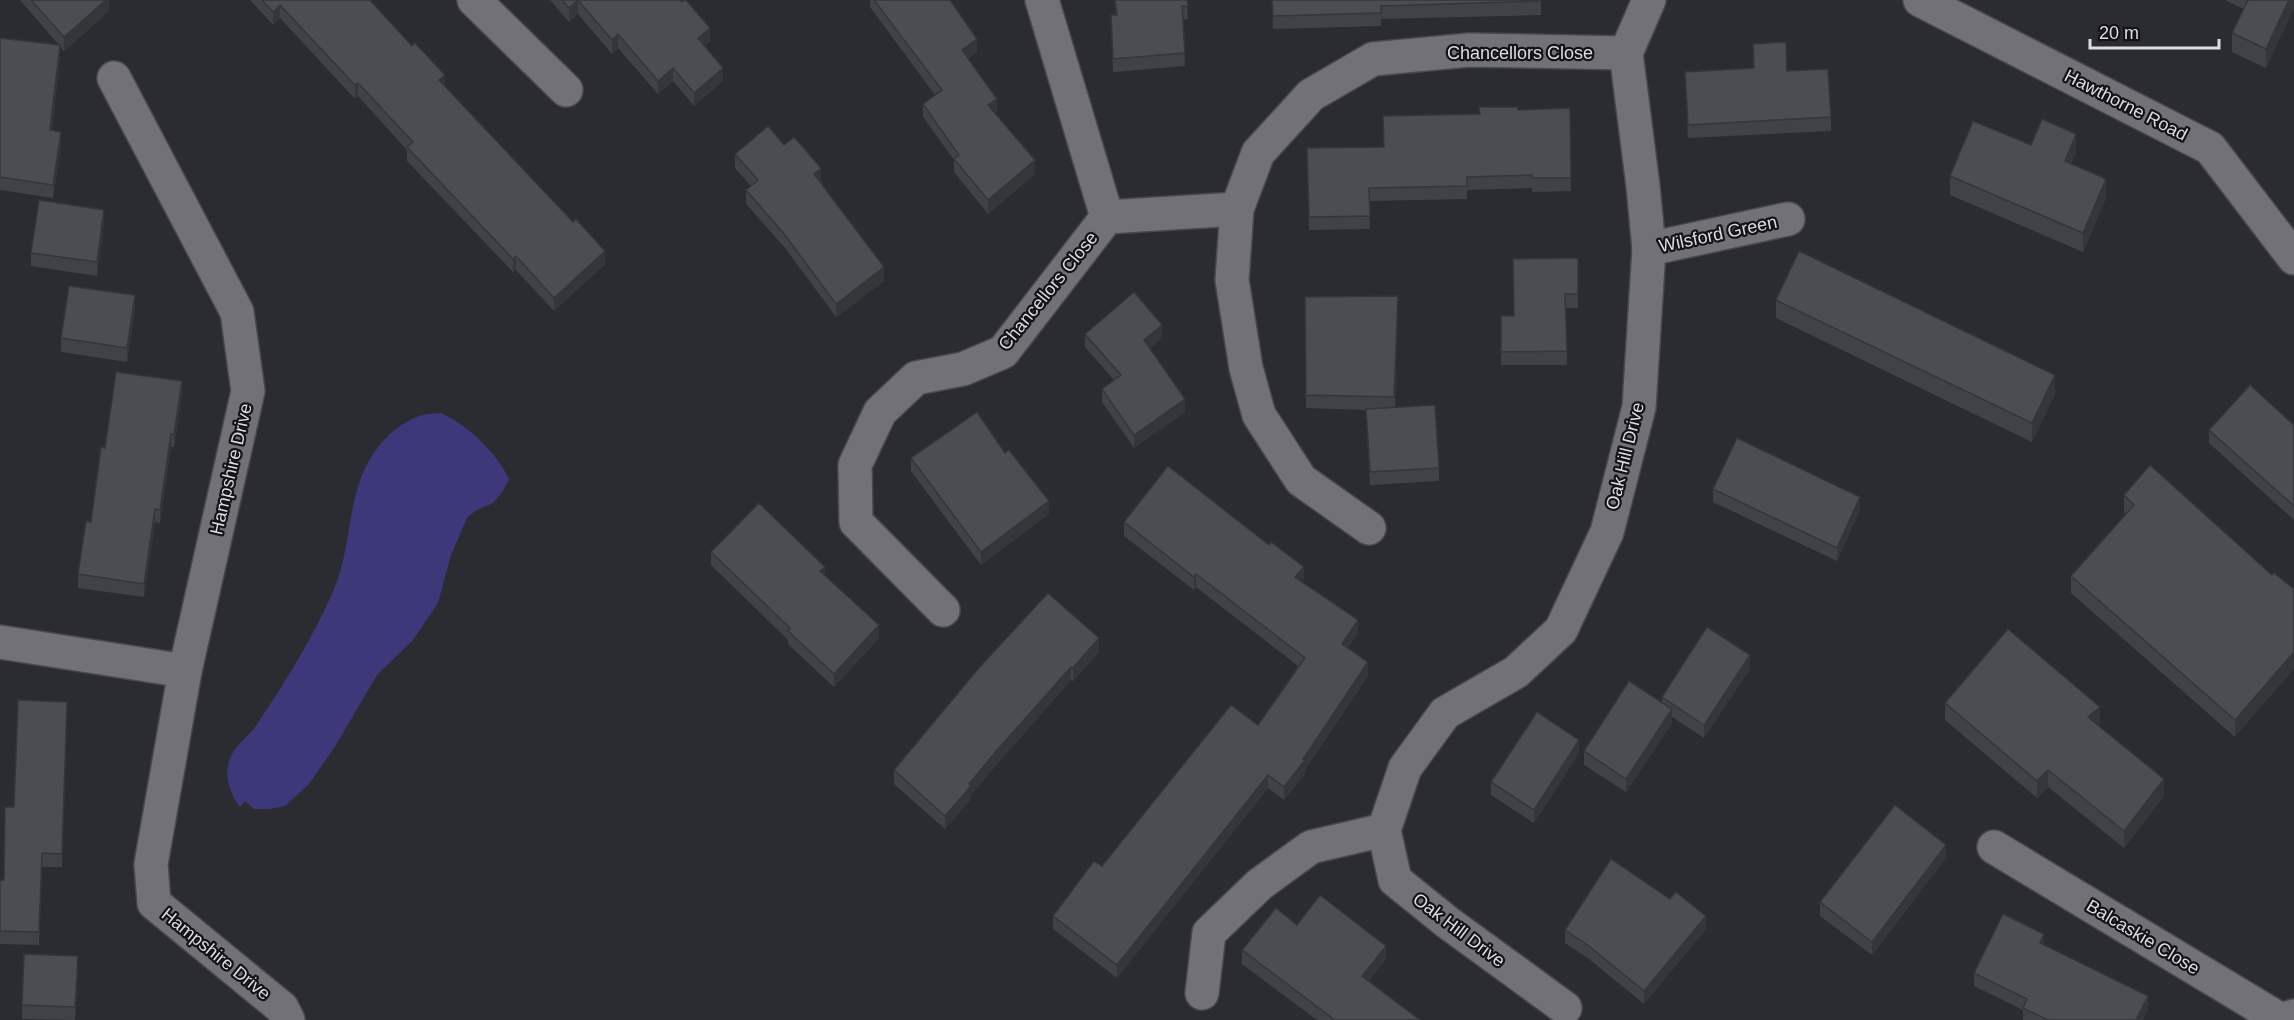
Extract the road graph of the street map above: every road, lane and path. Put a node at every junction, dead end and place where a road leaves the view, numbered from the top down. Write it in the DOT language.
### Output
graph roads {
  1 [pos="474,0"];
  2 [pos="1042,0"];
  3 [pos="1649,0"];
  4 [pos="1920,0"];
  5 [pos="1626,53"];
  6 [pos="114,78"];
  7 [pos="566,90"];
  8 [pos="1237,209"];
  9 [pos="1107,217"];
  10 [pos="1788,219"];
  11 [pos="1648,249"];
  12 [pos="2294,258"];
  13 [pos="1369,528"];
  14 [pos="943,610"];
  15 [pos="0,642"];
  16 [pos="185,671"];
  17 [pos="1384,830"];
  18 [pos="1994,847"];
  19 [pos="1202,993"];
  20 [pos="1565,1008"];
  21 [pos="2294,1016"];
  22 [pos="288,1020"];
  1 -- 7 [label="street"];
  2 -- 9 [label="street, Chancellors Close"];
  3 -- 5 [label="street"];
  4 -- 12 [label="street, Hawthorne Road"];
  5 -- 8 [label="street, Chancellors Close"];
  5 -- 11 [label="street, Oak Hill Drive"];
  6 -- 16 [label="street, Hampshire Drive"];
  8 -- 9 [label="street, Chancellors Close"];
  8 -- 13 [label="street, Chancellors Close"];
  9 -- 14 [label="street, Chancellors Close"];
  10 -- 11 [label="street, Wilsford Green"];
  11 -- 17 [label="street, Oak Hill Drive"];
  15 -- 16 [label="street"];
  16 -- 22 [label="street, Hampshire Drive"];
  17 -- 19 [label="street"];
  17 -- 20 [label="street, Oak Hill Drive"];
  18 -- 21 [label="street, Balcaskie Close"];
}
